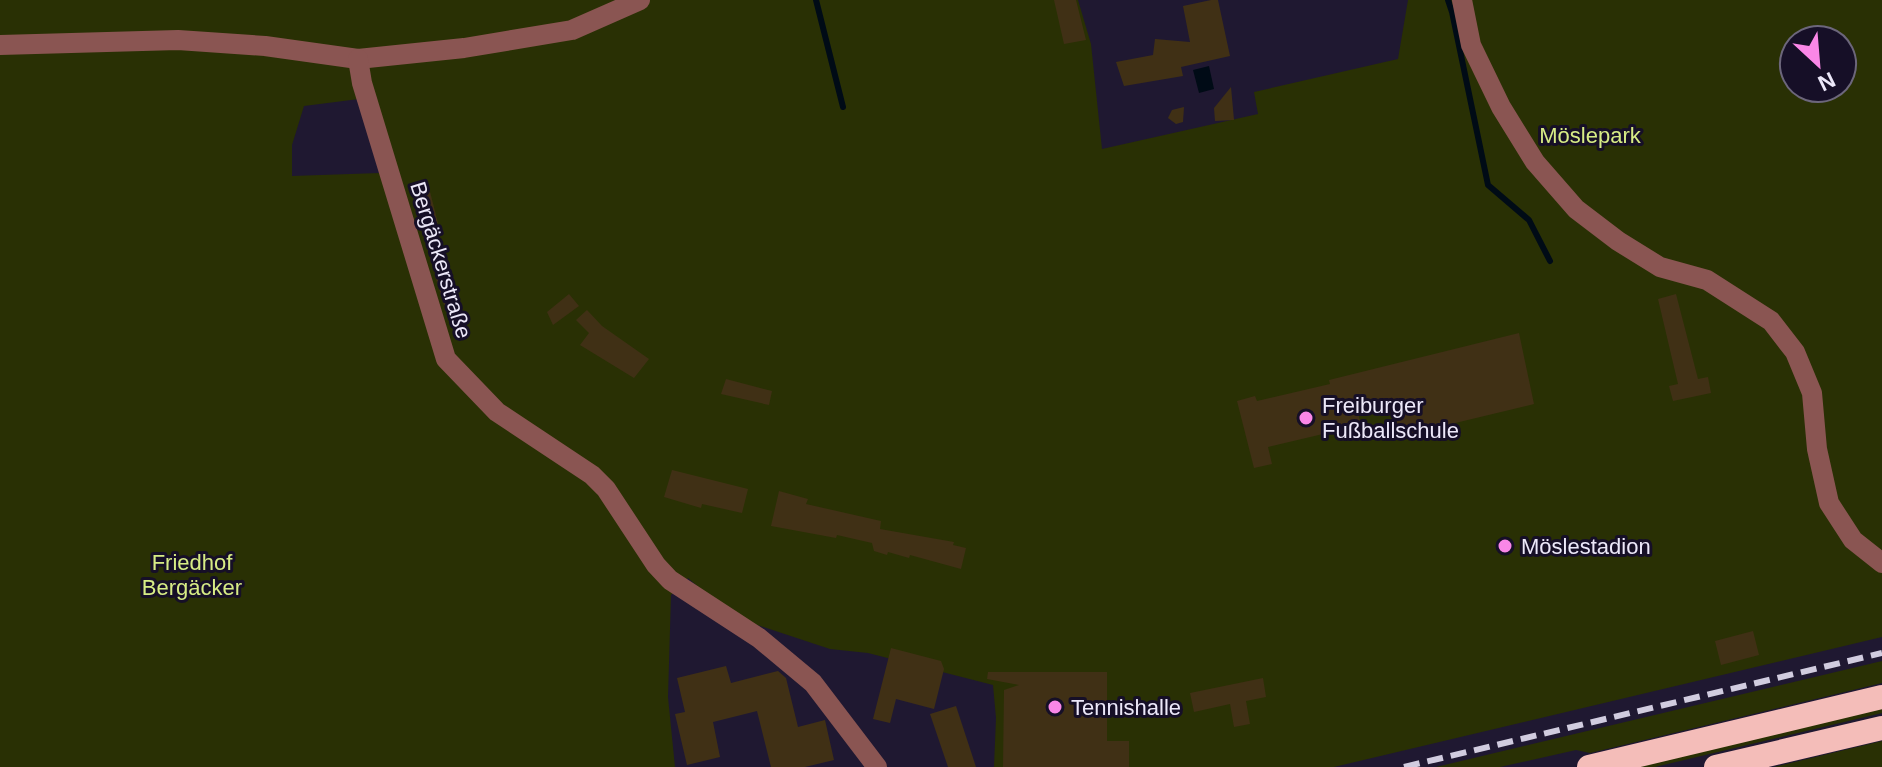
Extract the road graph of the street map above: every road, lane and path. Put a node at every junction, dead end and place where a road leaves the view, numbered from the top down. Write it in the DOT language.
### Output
graph roads {
  1 [pos="640,0"];
  2 [pos="1462,0"];
  3 [pos="0,45"];
  4 [pos="358,59"];
  5 [pos="1882,563"];
  6 [pos="1882,697"];
  7 [pos="1882,728"];
  8 [pos="877,767"];
  9 [pos="1589,767"];
  10 [pos="1716,767"];
  1 -- 4 [label="street"];
  2 -- 5 [label="street"];
  3 -- 4 [label="street"];
  4 -- 8 [label="street, Bergäckerstraße"];
  6 -- 9 [label="highway"];
  7 -- 10 [label="highway"];
}
